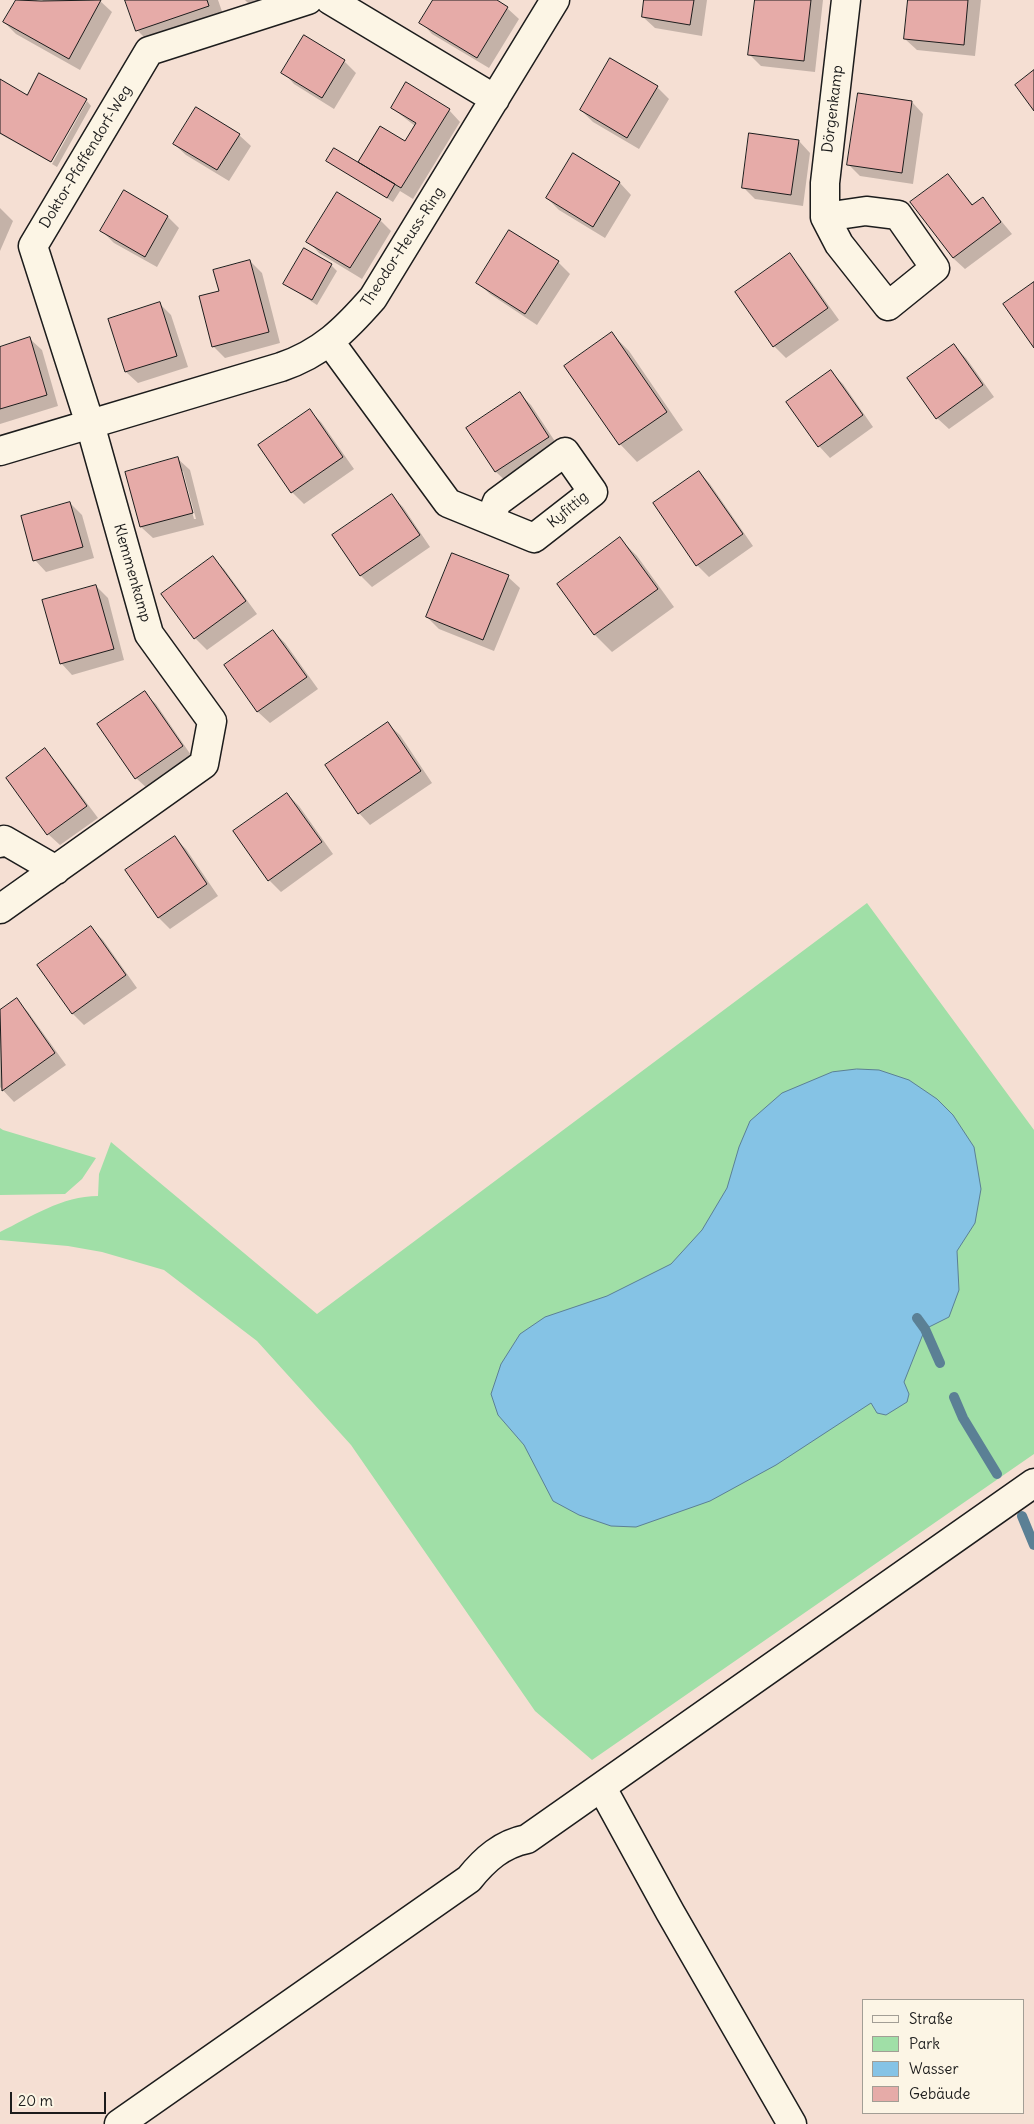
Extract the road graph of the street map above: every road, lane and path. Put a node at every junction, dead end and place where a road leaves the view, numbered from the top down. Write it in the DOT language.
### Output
graph roads {
  1 [pos="308,0"];
  2 [pos="330,0"];
  3 [pos="554,0"];
  4 [pos="846,0"];
  5 [pos="495,99"];
  6 [pos="826,217"];
  7 [pos="330,342"];
  8 [pos="90,424"];
  9 [pos="0,451"];
  10 [pos="490,520"];
  11 [pos="0,843"];
  12 [pos="56,870"];
  13 [pos="0,909"];
  14 [pos="1034,1483"];
  15 [pos="602,1788"];
  16 [pos="119,2124"];
  17 [pos="792,2124"];
  1 -- 8 [label="street, Doktor-Pfaffendorf-Weg"];
  2 -- 5 [label="street"];
  3 -- 5 [label="street, Theodor-Heuss-Ring"];
  4 -- 6 [label="street, Dörgenkamp"];
  5 -- 7 [label="street, Theodor-Heuss-Ring"];
  7 -- 8 [label="street, Theodor-Heuss-Ring"];
  7 -- 10 [label="street"];
  8 -- 9 [label="street, Theodor-Heuss-Ring"];
  8 -- 12 [label="street, Klemmenkamp"];
  11 -- 12 [label="street"];
  12 -- 13 [label="street, Klemmenkamp"];
  14 -- 15 [label="street"];
  15 -- 16 [label="street"];
  15 -- 17 [label="street"];
}
